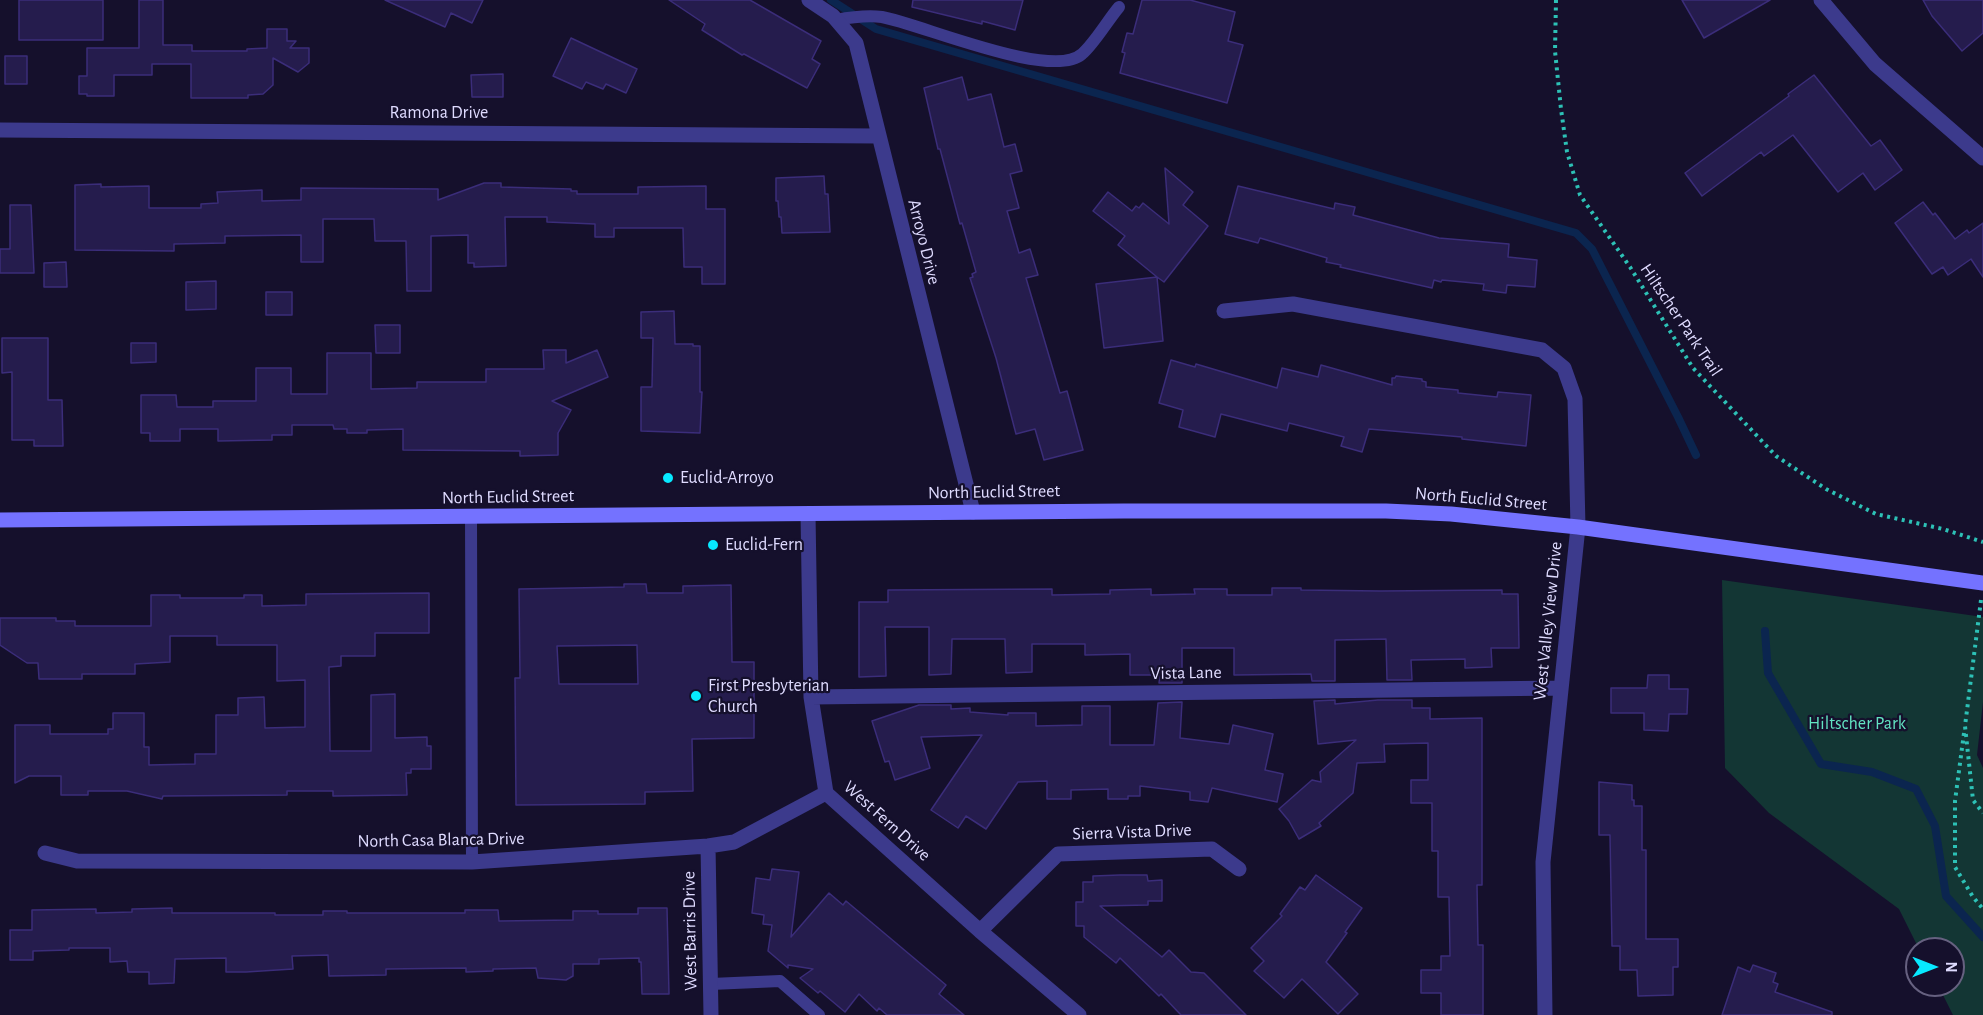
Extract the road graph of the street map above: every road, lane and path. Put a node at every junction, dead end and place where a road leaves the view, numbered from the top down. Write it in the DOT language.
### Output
graph roads {
  1 [pos="809,0"];
  2 [pos="1556,0"];
  3 [pos="1821,0"];
  4 [pos="1119,7"];
  5 [pos="836,20"];
  6 [pos="0,130"];
  7 [pos="877,136"];
  8 [pos="1983,158"];
  9 [pos="1224,311"];
  10 [pos="973,512"];
  11 [pos="808,513"];
  12 [pos="471,517"];
  13 [pos="0,520"];
  14 [pos="1578,527"];
  15 [pos="1983,542"];
  16 [pos="1983,584"];
  17 [pos="1983,588"];
  18 [pos="1981,623"];
  19 [pos="1561,688"];
  20 [pos="811,697"];
  21 [pos="1965,726"];
  22 [pos="826,793"];
  23 [pos="1983,813"];
  24 [pos="708,846"];
  25 [pos="45,853"];
  26 [pos="472,862"];
  27 [pos="1239,869"];
  28 [pos="1983,909"];
  29 [pos="980,931"];
  30 [pos="711,984"];
  31 [pos="711,1015"];
  32 [pos="819,1015"];
  33 [pos="1079,1015"];
  34 [pos="1545,1015"];
  1 -- 5 [label="street, Arroyo Drive"];
  2 -- 15 [label="path, Hiltscher Park Trail"];
  3 -- 8 [label="street"];
  4 -- 5 [label="lane"];
  5 -- 7 [label="street, Arroyo Drive"];
  6 -- 7 [label="street, Ramona Drive"];
  7 -- 10 [label="street, Arroyo Drive"];
  9 -- 14 [label="street, West Valley View Drive"];
  10 -- 11 [label="main road, North Euclid Street"];
  10 -- 14 [label="main road, North Euclid Street"];
  11 -- 12 [label="main road, North Euclid Street"];
  11 -- 20 [label="street, West Fern Drive"];
  12 -- 13 [label="main road, North Euclid Street"];
  12 -- 26 [label="lane"];
  14 -- 16 [label="main road, North Euclid Street"];
  14 -- 19 [label="street, West Valley View Drive"];
  17 -- 18 [label="path"];
  18 -- 21 [label="path"];
  19 -- 20 [label="street, Vista Lane"];
  19 -- 34 [label="street, West Valley View Drive"];
  20 -- 22 [label="street, West Fern Drive"];
  21 -- 23 [label="path"];
  21 -- 28 [label="path"];
  22 -- 24 [label="street, North Casa Blanca Drive"];
  22 -- 29 [label="street, West Fern Drive"];
  24 -- 26 [label="street, North Casa Blanca Drive"];
  24 -- 30 [label="street, West Barris Drive"];
  25 -- 26 [label="street, North Casa Blanca Drive"];
  27 -- 29 [label="street, Sierra Vista Drive"];
  29 -- 33 [label="street, West Fern Drive"];
  30 -- 31 [label="street, West Barris Drive"];
  30 -- 32 [label="lane"];
}
